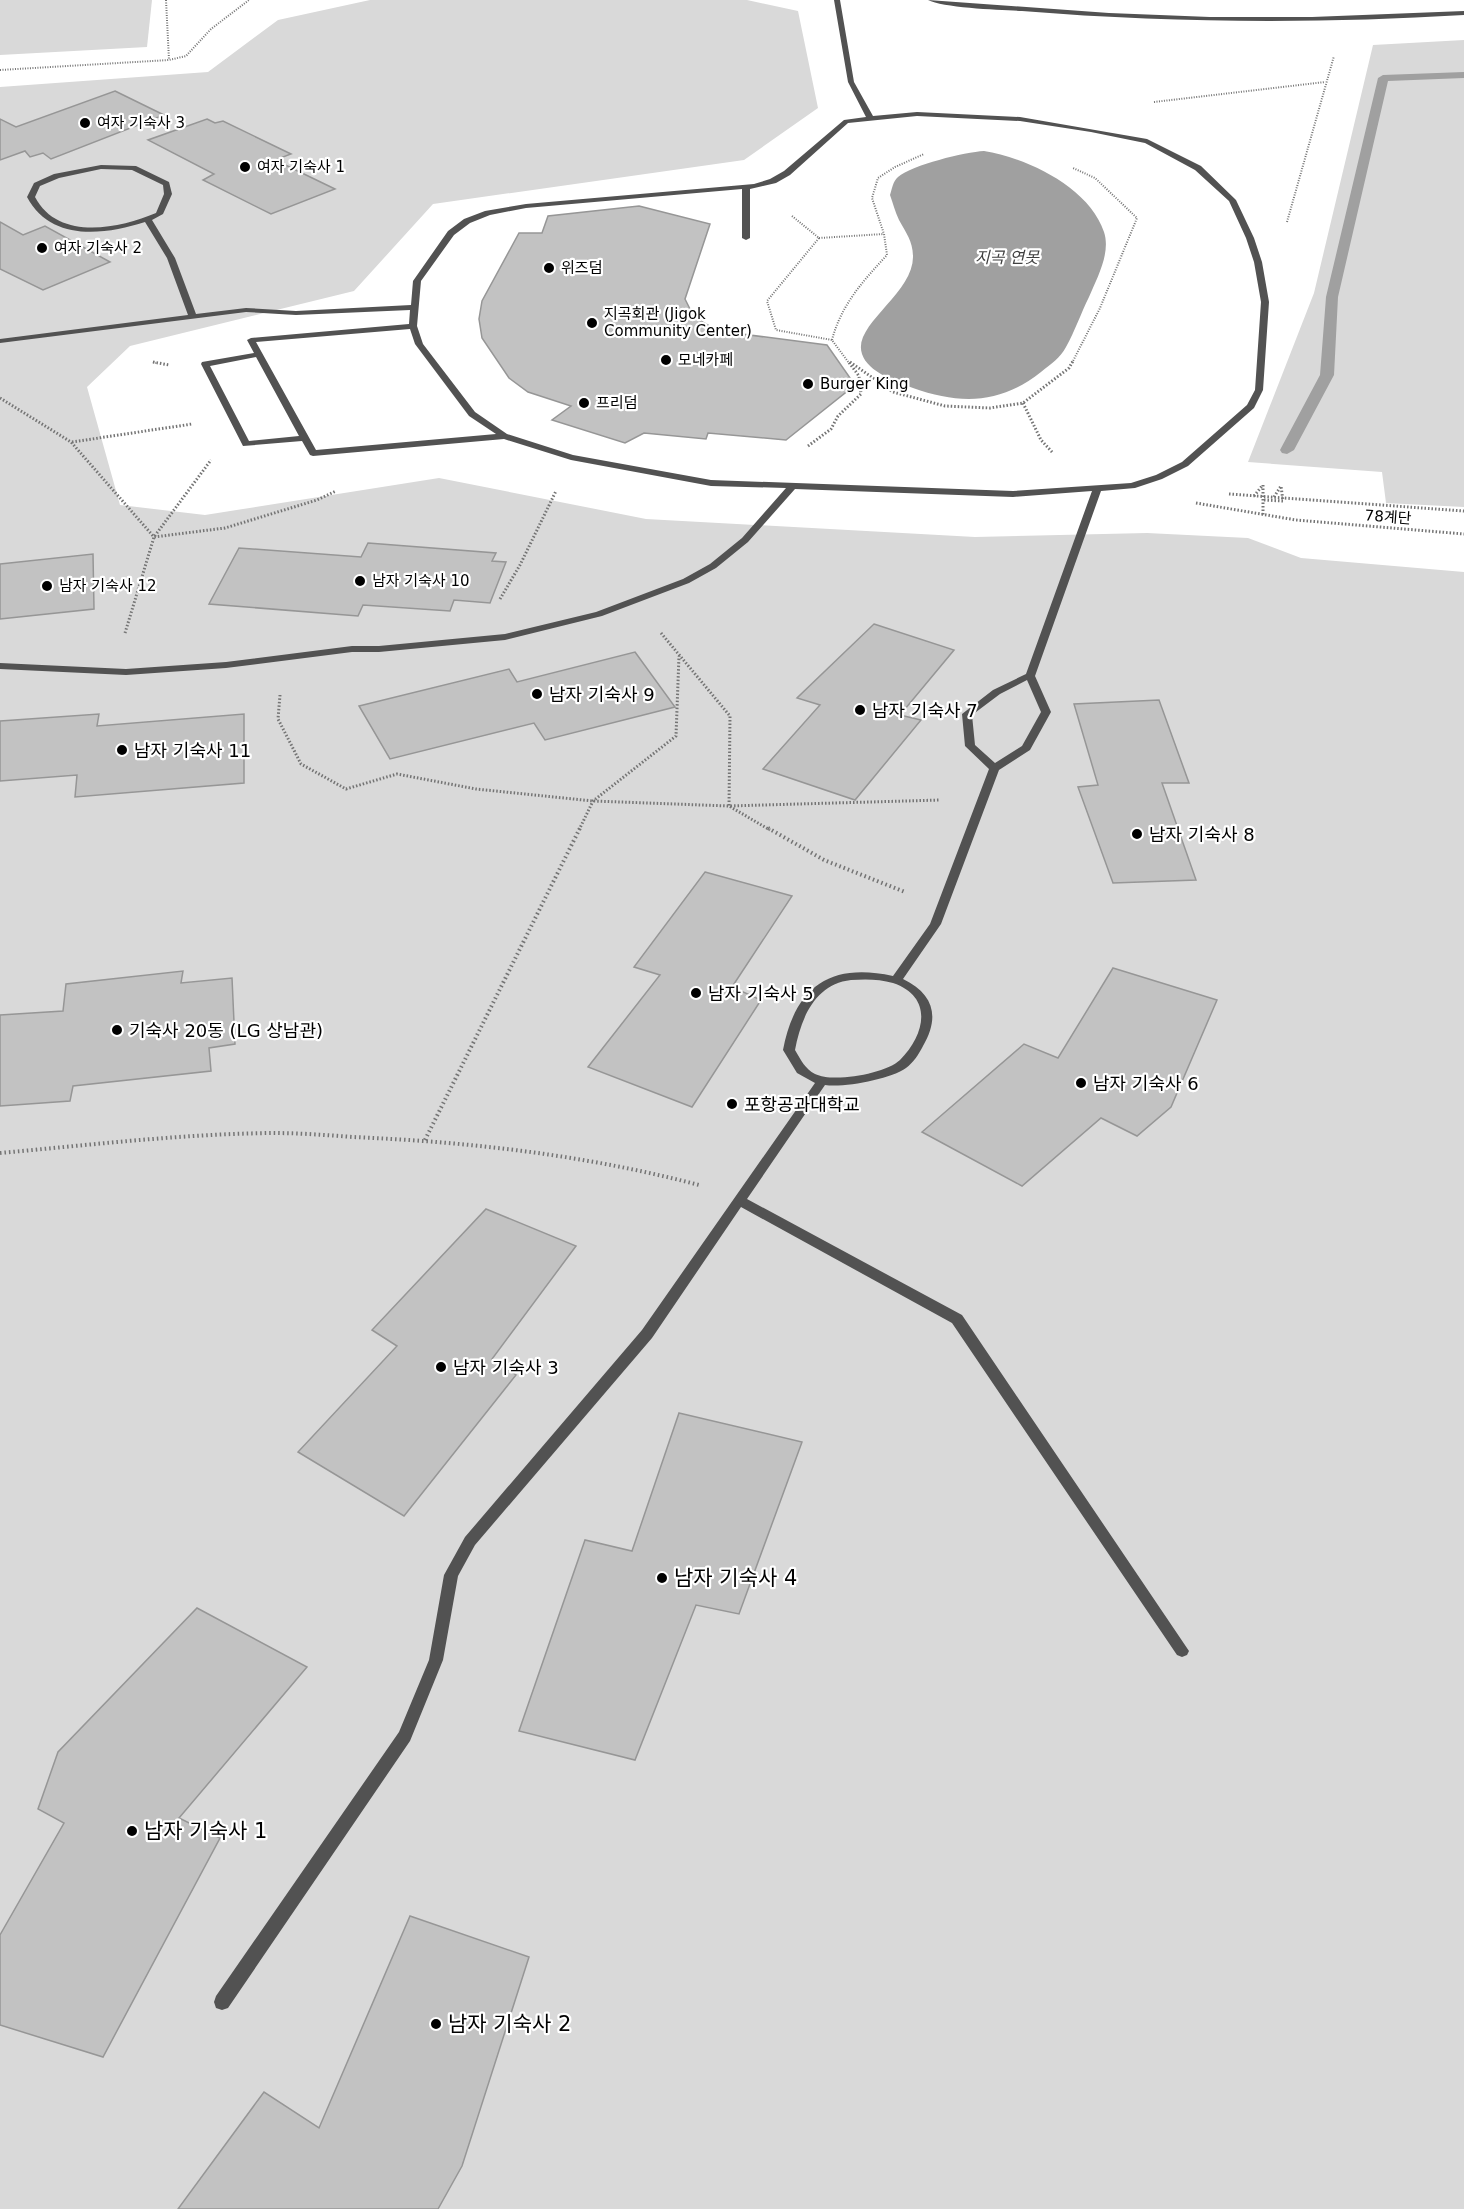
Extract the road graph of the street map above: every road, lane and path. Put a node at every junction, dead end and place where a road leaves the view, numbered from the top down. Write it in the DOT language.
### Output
graph roads {
  1 [pos="166,0"];
  2 [pos="243,0"];
  3 [pos="249,0"];
  4 [pos="837,0"];
  5 [pos="932,0"];
  6 [pos="242,4"];
  7 [pos="1464,13"];
  8 [pos="1348,19"];
  9 [pos="169,60"];
  10 [pos="0,70"];
  11 [pos="1325,82"];
  12 [pos="1148,103"];
  13 [pos="870,117"];
  14 [pos="926,153"];
  15 [pos="1063,163"];
  16 [pos="746,187"];
  17 [pos="148,220"];
  18 [pos="1286,225"];
  19 [pos="884,234"];
  20 [pos="746,238"];
  21 [pos="819,238"];
  22 [pos="416,307"];
  23 [pos="193,317"];
  24 [pos="413,326"];
  25 [pos="832,340"];
  26 [pos="0,341"];
  27 [pos="259,354"];
  28 [pos="850,362"];
  29 [pos="0,398"];
  30 [pos="1023,403"];
  31 [pos="235,422"];
  32 [pos="504,436"];
  33 [pos="304,438"];
  34 [pos="1041,440"];
  35 [pos="71,442"];
  36 [pos="807,447"];
  37 [pos="571,457"];
  38 [pos="1132,486"];
  39 [pos="792,487"];
  40 [pos="1097,489"];
  41 [pos="338,490"];
  42 [pos="1229,494"];
  43 [pos="1254,496"];
  44 [pos="1274,497"];
  45 [pos="1263,500"];
  46 [pos="1464,511"];
  47 [pos="1263,515"];
  48 [pos="1464,534"];
  49 [pos="154,537"];
  50 [pos="499,600"];
  51 [pos="634,602"];
  52 [pos="680,656"];
  53 [pos="284,659"];
  54 [pos="0,666"];
  55 [pos="113,671"];
  56 [pos="1030,676"];
  57 [pos="994,768"];
  58 [pos="983,799"];
  59 [pos="593,801"];
  60 [pos="729,806"];
  61 [pos="942,906"];
  62 [pos="897,979"];
  63 [pos="822,1081"];
  64 [pos="426,1140"];
  65 [pos="0,1153"];
  66 [pos="740,1201"];
  67 [pos="1182,1651"];
  68 [pos="222,2002"];
  1 -- 9 [label="path"];
  2 -- 6 [label="path"];
  3 -- 6 [label="path"];
  4 -- 13 [label="street"];
  5 -- 8 [label="street"];
  6 -- 9 [label="path"];
  7 -- 8 [label="street"];
  8 -- 11 [label="path"];
  9 -- 10 [label="path"];
  11 -- 12 [label="path"];
  11 -- 18 [label="path"];
  13 -- 16 [label="street"];
  13 -- 38 [label="street"];
  14 -- 19 [label="path"];
  15 -- 30 [label="path"];
  16 -- 20 [label="street"];
  16 -- 21 [label="path"];
  16 -- 22 [label="street"];
  17 -- 17 [label="street"];
  17 -- 23 [label="street"];
  19 -- 21 [label="path"];
  19 -- 25 [label="path"];
  21 -- 25 [label="path"];
  22 -- 23 [label="street"];
  22 -- 24 [label="street"];
  23 -- 26 [label="street"];
  24 -- 27 [label="street"];
  24 -- 32 [label="street"];
  25 -- 28 [label="path"];
  27 -- 31 [label="street"];
  27 -- 33 [label="street"];
  28 -- 30 [label="path"];
  28 -- 36 [label="path"];
  29 -- 35 [label="path"];
  30 -- 34 [label="path"];
  31 -- 33 [label="street"];
  31 -- 35 [label="path"];
  31 -- 49 [label="path"];
  32 -- 33 [label="street"];
  32 -- 37 [label="street"];
  35 -- 49 [label="path"];
  37 -- 39 [label="street"];
  37 -- 50 [label="path"];
  38 -- 40 [label="street"];
  38 -- 47 [label="path, 78계단"];
  39 -- 40 [label="street"];
  39 -- 51 [label="street"];
  40 -- 56 [label="street"];
  41 -- 49 [label="path"];
  42 -- 43 [label="path, bridge"];
  43 -- 44 [label="path, bridge"];
  43 -- 45 [label="path"];
  44 -- 45 [label="path"];
  44 -- 46 [label="path, bridge"];
  45 -- 47 [label="path"];
  47 -- 48 [label="path, 78계단"];
  49 -- 55 [label="path"];
  51 -- 52 [label="path"];
  51 -- 53 [label="street"];
  52 -- 59 [label="path"];
  52 -- 60 [label="path"];
  53 -- 55 [label="street"];
  53 -- 59 [label="path"];
  54 -- 55 [label="street"];
  56 -- 57 [label="street"];
  56 -- 57 [label="street"];
  57 -- 58 [label="street"];
  58 -- 60 [label="path"];
  58 -- 61 [label="street"];
  59 -- 60 [label="path"];
  59 -- 64 [label="path"];
  60 -- 61 [label="path"];
  61 -- 62 [label="street"];
  62 -- 63 [label="street"];
  62 -- 63 [label="street"];
  63 -- 66 [label="street"];
  64 -- 65 [label="path"];
  64 -- 66 [label="path"];
  66 -- 67 [label="street"];
  66 -- 68 [label="street"];
}
